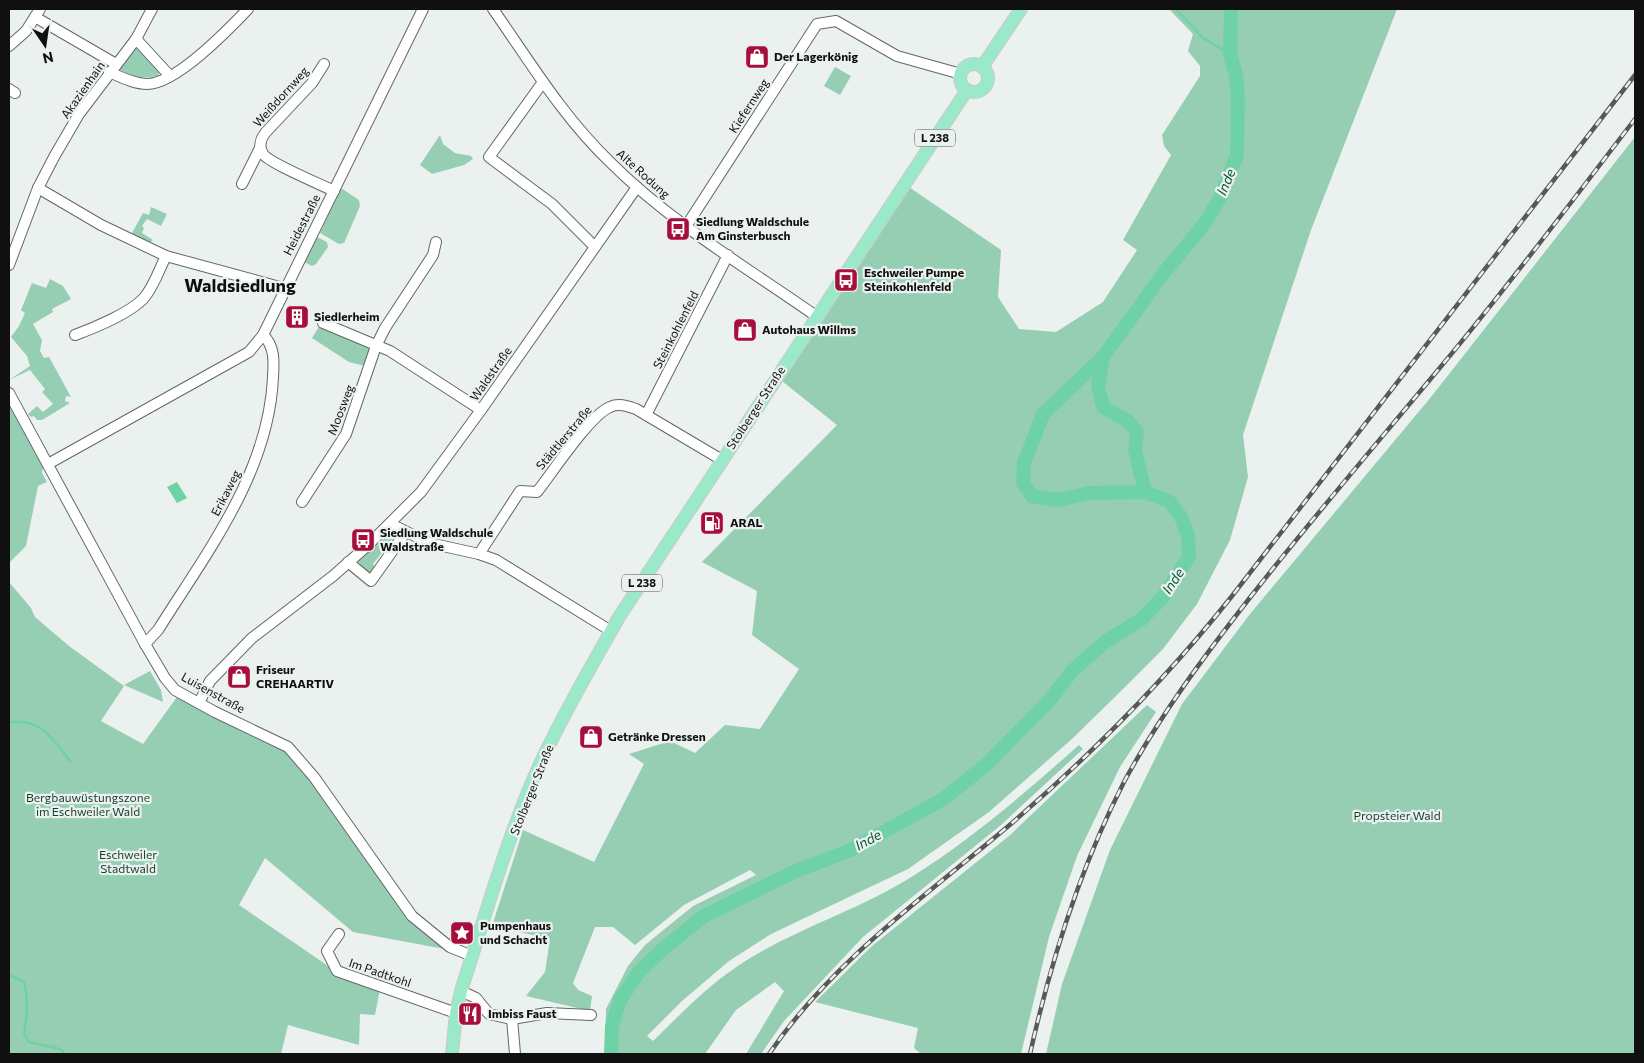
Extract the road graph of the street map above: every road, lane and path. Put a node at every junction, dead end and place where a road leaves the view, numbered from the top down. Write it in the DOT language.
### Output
graph roads {
  1 [pos="152,9"];
  2 [pos="248,9"];
  3 [pos="423,9"];
  4 [pos="493,9"];
  5 [pos="1021,9"];
  6 [pos="37,13"];
  7 [pos="136,39"];
  8 [pos="9,46"];
  9 [pos="116,64"];
  10 [pos="324,64"];
  11 [pos="982,67"];
  12 [pos="109,72"];
  13 [pos="961,74"];
  14 [pos="170,76"];
  15 [pos="543,82"];
  16 [pos="967,90"];
  17 [pos="260,148"];
  18 [pos="242,184"];
  19 [pos="637,187"];
  20 [pos="38,188"];
  21 [pos="334,191"];
  22 [pos="685,228"];
  23 [pos="436,242"];
  24 [pos="595,247"];
  25 [pos="166,256"];
  26 [pos="728,256"];
  27 [pos="9,265"];
  28 [pos="286,289"];
  29 [pos="816,316"];
  30 [pos="323,323"];
  31 [pos="75,335"];
  32 [pos="263,335"];
  33 [pos="376,346"];
  34 [pos="9,393"];
  35 [pos="481,410"];
  36 [pos="646,415"];
  37 [pos="722,460"];
  38 [pos="48,464"];
  39 [pos="302,502"];
  40 [pos="391,524"];
  41 [pos="406,533"];
  42 [pos="479,554"];
  43 [pos="348,562"];
  44 [pos="611,631"];
  45 [pos="145,644"];
  46 [pos="199,703"];
  47 [pos="339,934"];
  48 [pos="472,956"];
  49 [pos="461,991"];
  50 [pos="456,1013"];
  51 [pos="592,1015"];
  52 [pos="512,1019"];
  53 [pos="452,1054"];
  54 [pos="515,1054"];
  1 -- 7 [label="street, Akazienhain"];
  2 -- 14 [label="street"];
  3 -- 21 [label="street, Heidestraße"];
  4 -- 15 [label="street, Alte Rodung"];
  5 -- 11 [label="main road"];
  6 -- 8 [label="street"];
  6 -- 9 [label="street"];
  7 -- 9 [label="street, Akazienhain"];
  7 -- 14 [label="street"];
  9 -- 12 [label="street, Akazienhain"];
  10 -- 17 [label="street, Weißdornweg"];
  11 -- 13 [label="main road"];
  11 -- 16 [label="main road"];
  12 -- 14 [label="street"];
  12 -- 20 [label="street, Akazienhain"];
  13 -- 16 [label="main road"];
  13 -- 22 [label="street, Kiefernweg"];
  15 -- 19 [label="street, Alte Rodung"];
  15 -- 24 [label="street"];
  16 -- 29 [label="main road, Stolberger Straße / L 238"];
  17 -- 18 [label="street, Weißdornweg"];
  17 -- 21 [label="street, Weißdornweg"];
  19 -- 22 [label="street, Alte Rodung"];
  19 -- 24 [label="street, Waldstraße"];
  20 -- 25 [label="street"];
  20 -- 27 [label="street, Akazienhain"];
  21 -- 28 [label="street, Heidestraße"];
  22 -- 26 [label="street, Alte Rodung"];
  23 -- 33 [label="street, Moosweg"];
  24 -- 35 [label="street, Waldstraße"];
  25 -- 28 [label="street"];
  25 -- 31 [label="street"];
  26 -- 29 [label="street, Alte Rodung"];
  26 -- 36 [label="street, Steinkohlenfeld"];
  28 -- 32 [label="street, Heidestraße"];
  29 -- 37 [label="main road, Stolberger Straße / L 238"];
  30 -- 33 [label="street"];
  32 -- 38 [label="street, Heidestraße"];
  32 -- 45 [label="street, Erikaweg"];
  33 -- 35 [label="street"];
  33 -- 39 [label="street, Moosweg"];
  34 -- 38 [label="street, Luisenstraße"];
  35 -- 40 [label="street, Waldstraße"];
  36 -- 37 [label="street, Städtlerstraße"];
  36 -- 42 [label="street, Städtlerstraße"];
  37 -- 44 [label="main road, Stolberger Straße / L 238"];
  38 -- 45 [label="street, Luisenstraße"];
  40 -- 41 [label="street"];
  40 -- 43 [label="street, Waldstraße"];
  41 -- 42 [label="street"];
  41 -- 43 [label="street"];
  42 -- 44 [label="street"];
  43 -- 46 [label="street, Waldstraße"];
  44 -- 48 [label="main road, Stolberger Straße / L 238"];
  45 -- 46 [label="street, Luisenstraße"];
  46 -- 48 [label="street, Luisenstraße"];
  47 -- 50 [label="street, Im Padtkohl"];
  48 -- 49 [label="main road, L 238"];
  49 -- 50 [label="main road, L 238"];
  49 -- 52 [label="street"];
  50 -- 53 [label="main road, L 238"];
  51 -- 52 [label="street"];
  52 -- 54 [label="street"];
}
